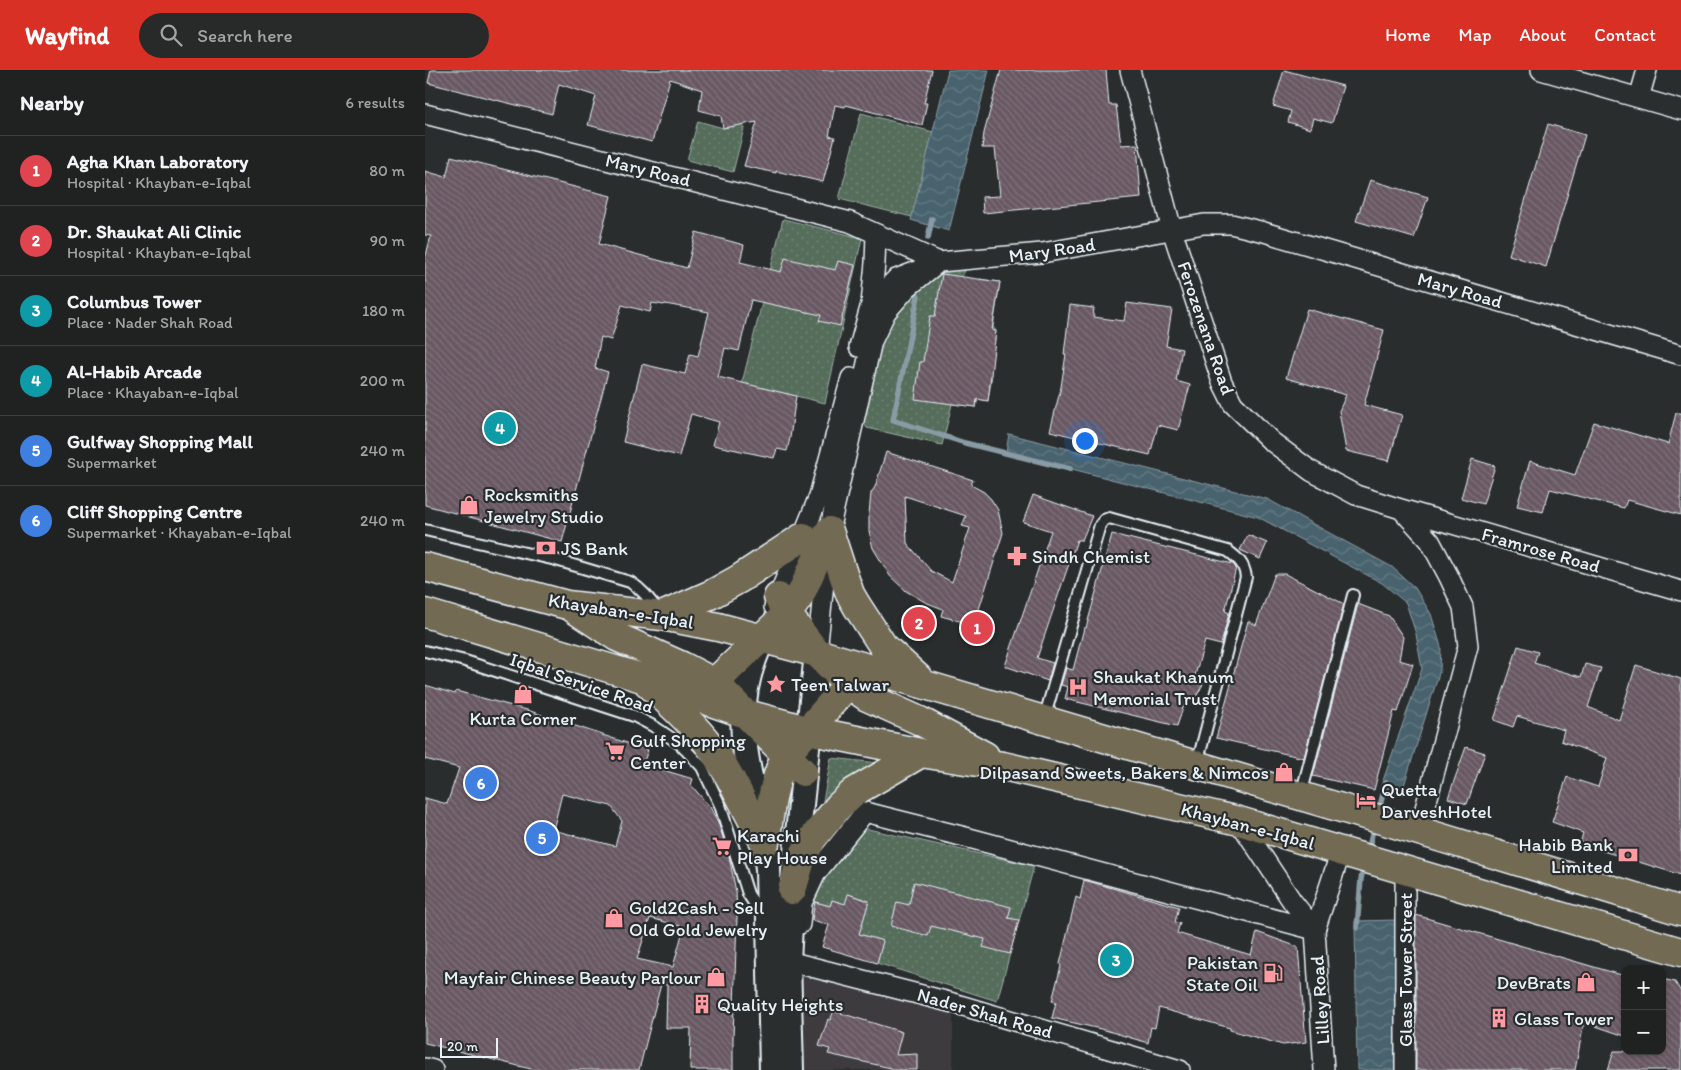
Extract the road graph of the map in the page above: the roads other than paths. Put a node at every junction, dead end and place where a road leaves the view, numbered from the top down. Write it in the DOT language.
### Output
graph roads {
  1 [pos="1130,70"];
  2 [pos="1541,70"];
  3 [pos="1647,70"];
  4 [pos="1639,98"];
  5 [pos="1681,110"];
  6 [pos="425,114"];
  7 [pos="1172,230"];
  8 [pos="876,234"];
  9 [pos="939,262"];
  10 [pos="871,304"];
  11 [pos="1681,355"];
  12 [pos="1401,510"];
  13 [pos="425,530"];
  14 [pos="829,531"];
  15 [pos="803,537"];
  16 [pos="425,567"];
  17 [pos="1681,591"];
  18 [pos="1353,595"];
  19 [pos="567,605"];
  20 [pos="783,606"];
  21 [pos="425,613"];
  22 [pos="662,616"];
  23 [pos="761,639"];
  24 [pos="425,651"];
  25 [pos="817,653"];
  26 [pos="857,676"];
  27 [pos="642,678"];
  28 [pos="926,684"];
  29 [pos="707,690"];
  30 [pos="743,713"];
  31 [pos="1044,720"];
  32 [pos="807,730"];
  33 [pos="921,753"];
  34 [pos="795,763"];
  35 [pos="1197,765"];
  36 [pos="1003,766"];
  37 [pos="1301,796"];
  38 [pos="852,809"];
  39 [pos="1239,821"];
  40 [pos="1419,831"];
  41 [pos="765,843"];
  42 [pos="1341,851"];
  43 [pos="1405,870"];
  44 [pos="792,890"];
  45 [pos="1681,911"];
  46 [pos="769,912"];
  47 [pos="1315,930"];
  48 [pos="1681,952"];
  49 [pos="786,963"];
  50 [pos="425,1068"];
  51 [pos="433,1070"];
  52 [pos="772,1070"];
  53 [pos="791,1070"];
  54 [pos="1180,1070"];
  55 [pos="1324,1070"];
  56 [pos="1405,1070"];
  1 -- 7 [label="street, Ferozenana Road"];
  2 -- 4 [label="street"];
  3 -- 4 [label="street"];
  4 -- 5 [label="street"];
  6 -- 8 [label="street, Mary Road"];
  7 -- 9 [label="street, Mary Road"];
  7 -- 11 [label="street, Mary Road"];
  7 -- 12 [label="street, Ferozenana Road"];
  8 -- 9 [label="street, Mary Road"];
  8 -- 10 [label="street"];
  9 -- 10 [label="street"];
  9 -- 14 [label="street"];
  10 -- 15 [label="street"];
  12 -- 17 [label="street, Framrose Road"];
  12 -- 40 [label="street, Ferozenana Road"];
  13 -- 22 [label="lane"];
  14 -- 20 [label="main road"];
  14 -- 25 [label="street"];
  14 -- 28 [label="main road"];
  15 -- 20 [label="street"];
  15 -- 22 [label="main road"];
  16 -- 19 [label="main road, Khayaban-e-Iqbal"];
  18 -- 37 [label="lane"];
  19 -- 22 [label="main road, Khayaban-e-Iqbal"];
  19 -- 29 [label="main road"];
  20 -- 23 [label="main road"];
  20 -- 25 [label="main road"];
  21 -- 27 [label="main road"];
  22 -- 23 [label="main road, Khayaban-e-Iqbal"];
  23 -- 25 [label="main road, Khayaban-e-Iqbal"];
  23 -- 29 [label="main road"];
  23 -- 30 [label="street"];
  24 -- 46 [label="lane, Iqbal Service Road"];
  25 -- 26 [label="main road"];
  25 -- 32 [label="street"];
  26 -- 28 [label="main road"];
  26 -- 32 [label="main road"];
  26 -- 36 [label="main road"];
  27 -- 29 [label="main road"];
  27 -- 41 [label="main road"];
  28 -- 31 [label="main road"];
  29 -- 30 [label="main road"];
  30 -- 32 [label="main road"];
  30 -- 34 [label="main road"];
  30 -- 41 [label="street"];
  31 -- 35 [label="main road"];
  31 -- 35 [label="lane"];
  32 -- 33 [label="main road, Khayban-e-Iqbal"];
  32 -- 34 [label="main road"];
  33 -- 36 [label="main road, Khayban-e-Iqbal"];
  33 -- 38 [label="main road"];
  34 -- 41 [label="main road"];
  34 -- 44 [label="street"];
  35 -- 37 [label="main road"];
  36 -- 39 [label="main road, Khayban-e-Iqbal"];
  37 -- 40 [label="main road"];
  38 -- 44 [label="main road"];
  38 -- 47 [label="street"];
  38 -- 49 [label="street"];
  39 -- 42 [label="main road, Khayban-e-Iqbal"];
  39 -- 47 [label="street, Lilley Road"];
  40 -- 45 [label="main road"];
  41 -- 46 [label="street"];
  42 -- 43 [label="main road, Khayban-e-Iqbal"];
  42 -- 47 [label="street, Lilley Road"];
  43 -- 48 [label="main road, Khayban-e-Iqbal"];
  43 -- 56 [label="street, Glass Tower Street"];
  44 -- 49 [label="street"];
  46 -- 49 [label="street"];
  47 -- 55 [label="street, Lilley Road"];
  49 -- 52 [label="street"];
  49 -- 53 [label="street"];
  49 -- 54 [label="street, Nader Shah Road"];
  50 -- 51 [label="street"];
}
